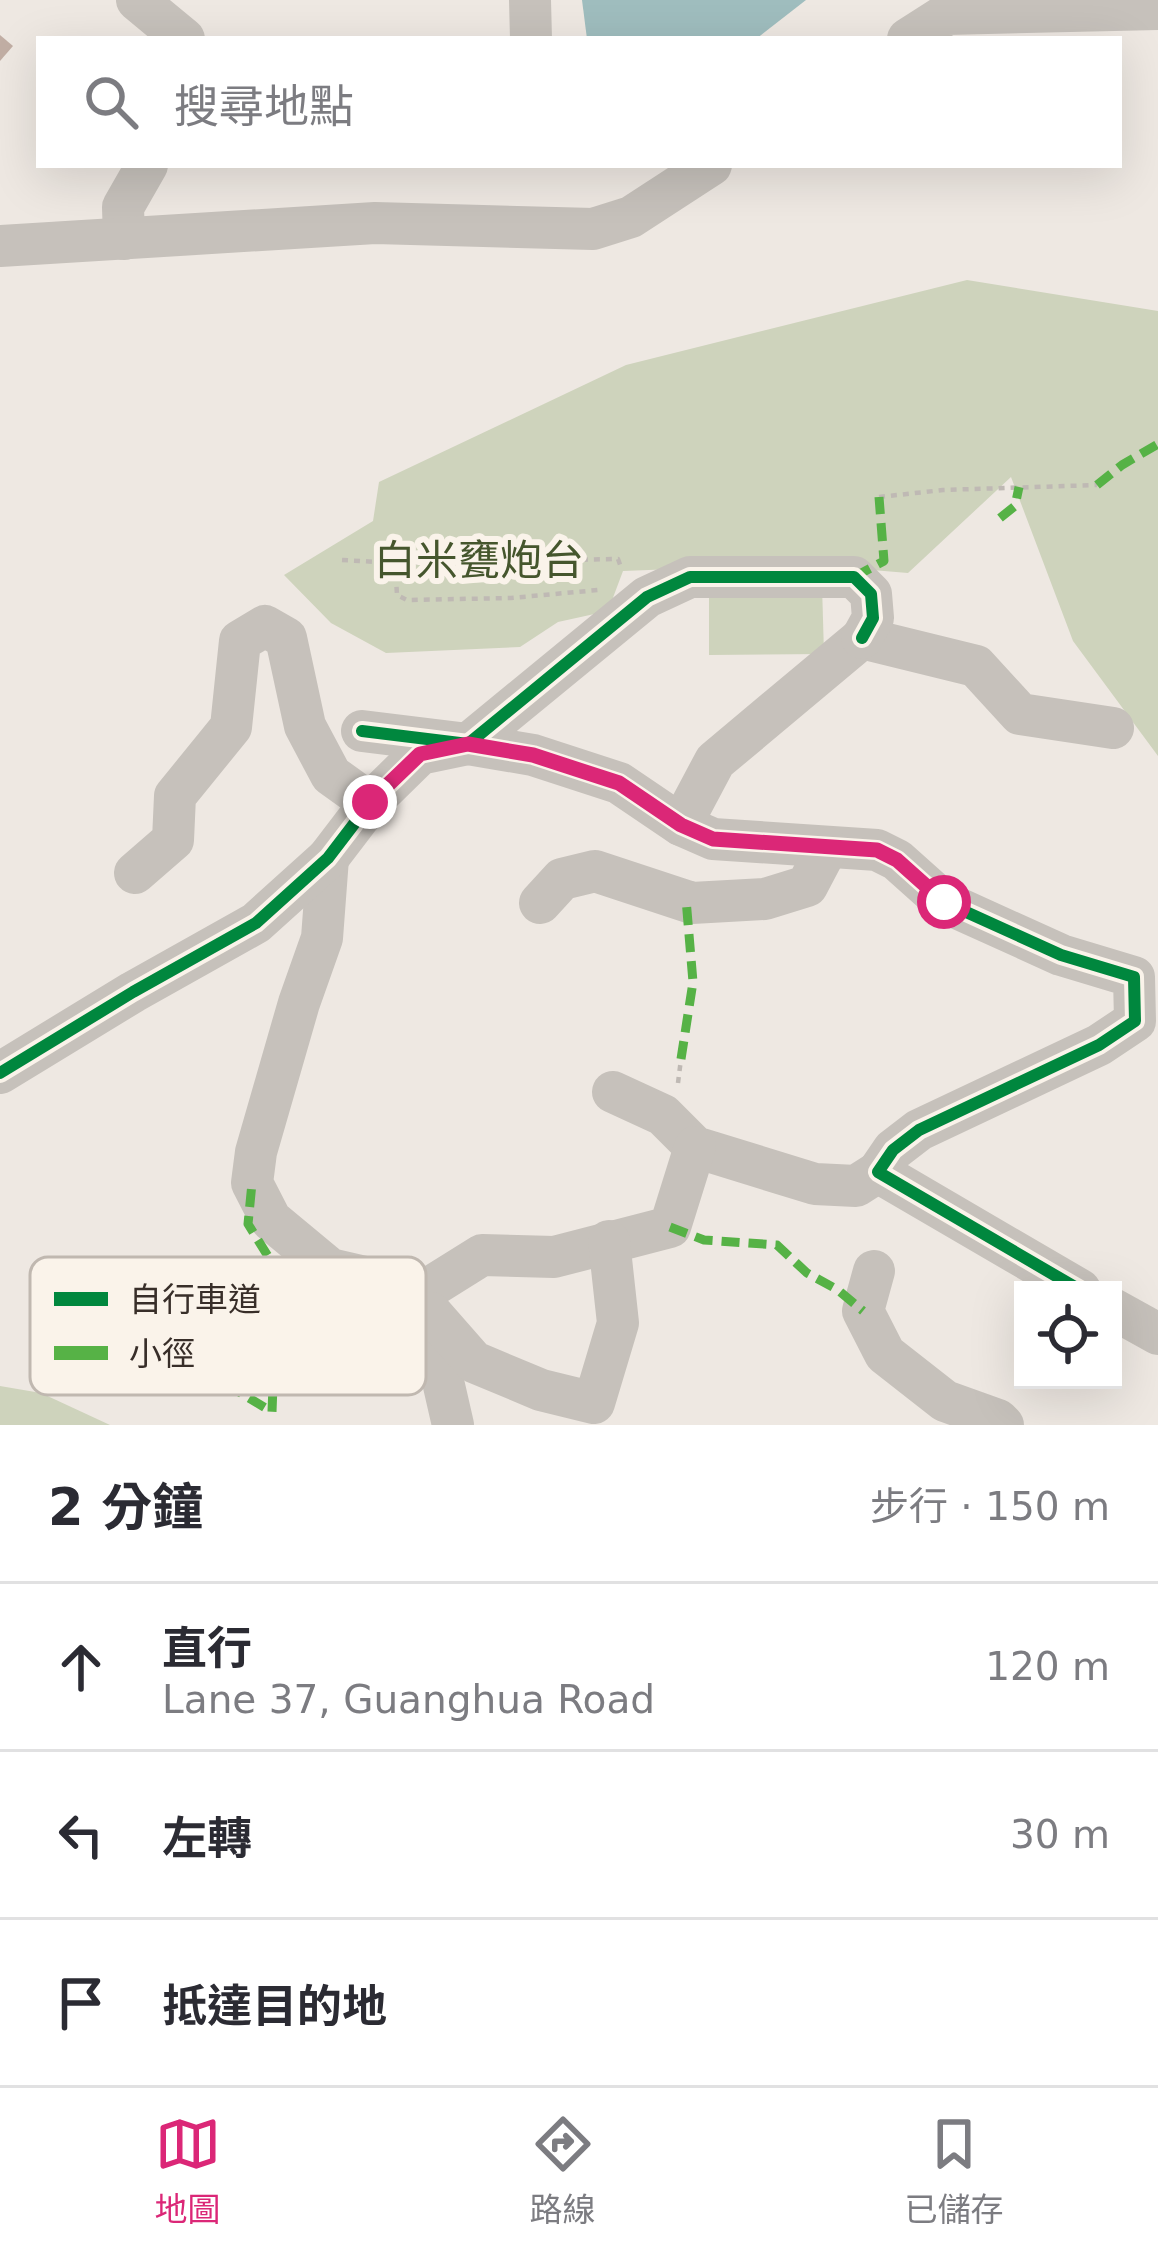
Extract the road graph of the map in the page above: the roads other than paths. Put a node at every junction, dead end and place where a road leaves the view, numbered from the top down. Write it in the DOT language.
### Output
graph roads {
  1 [pos="137,0"];
  2 [pos="530,0"];
  3 [pos="1158,9"];
  4 [pos="180,36"];
  5 [pos="531,36"];
  6 [pos="913,36"];
  7 [pos="145,168"];
  8 [pos="706,168"];
  9 [pos="124,238"];
  10 [pos="0,246"];
  11 [pos="862,638"];
  12 [pos="1113,728"];
  13 [pos="362,731"];
  14 [pos="468,744"];
  15 [pos="370,802"];
  16 [pos="681,825"];
  17 [pos="827,848"];
  18 [pos="328,857"];
  19 [pos="135,873"];
  20 [pos="540,903"];
  21 [pos="0,1073"];
  22 [pos="613,1092"];
  23 [pos="695,1147"];
  24 [pos="878,1172"];
  25 [pos="609,1241"];
  26 [pos="316,1257"];
  27 [pos="874,1271"];
  28 [pos="1065,1281"];
  29 [pos="426,1298"];
  30 [pos="426,1306"];
  31 [pos="1122,1314"];
  32 [pos="426,1317"];
  33 [pos="1158,1334"];
  34 [pos="453,1425"];
  35 [pos="1004,1425"];
  1 -- 4 [label="street"];
  2 -- 5 [label="street"];
  3 -- 6 [label="street"];
  7 -- 9 [label="street"];
  8 -- 9 [label="street"];
  9 -- 10 [label="street"];
  11 -- 12 [label="street"];
  11 -- 14 [label="street"];
  11 -- 16 [label="street"];
  13 -- 14 [label="street"];
  14 -- 15 [label="street"];
  14 -- 16 [label="street"];
  15 -- 18 [label="street"];
  15 -- 19 [label="street"];
  16 -- 17 [label="street"];
  17 -- 20 [label="street"];
  17 -- 24 [label="street"];
  18 -- 21 [label="street"];
  18 -- 26 [label="street"];
  22 -- 23 [label="street"];
  23 -- 24 [label="street"];
  23 -- 25 [label="street"];
  24 -- 28 [label="street"];
  25 -- 29 [label="street"];
  25 -- 30 [label="street"];
  27 -- 35 [label="street"];
  31 -- 33 [label="street"];
  32 -- 34 [label="street"];
}
